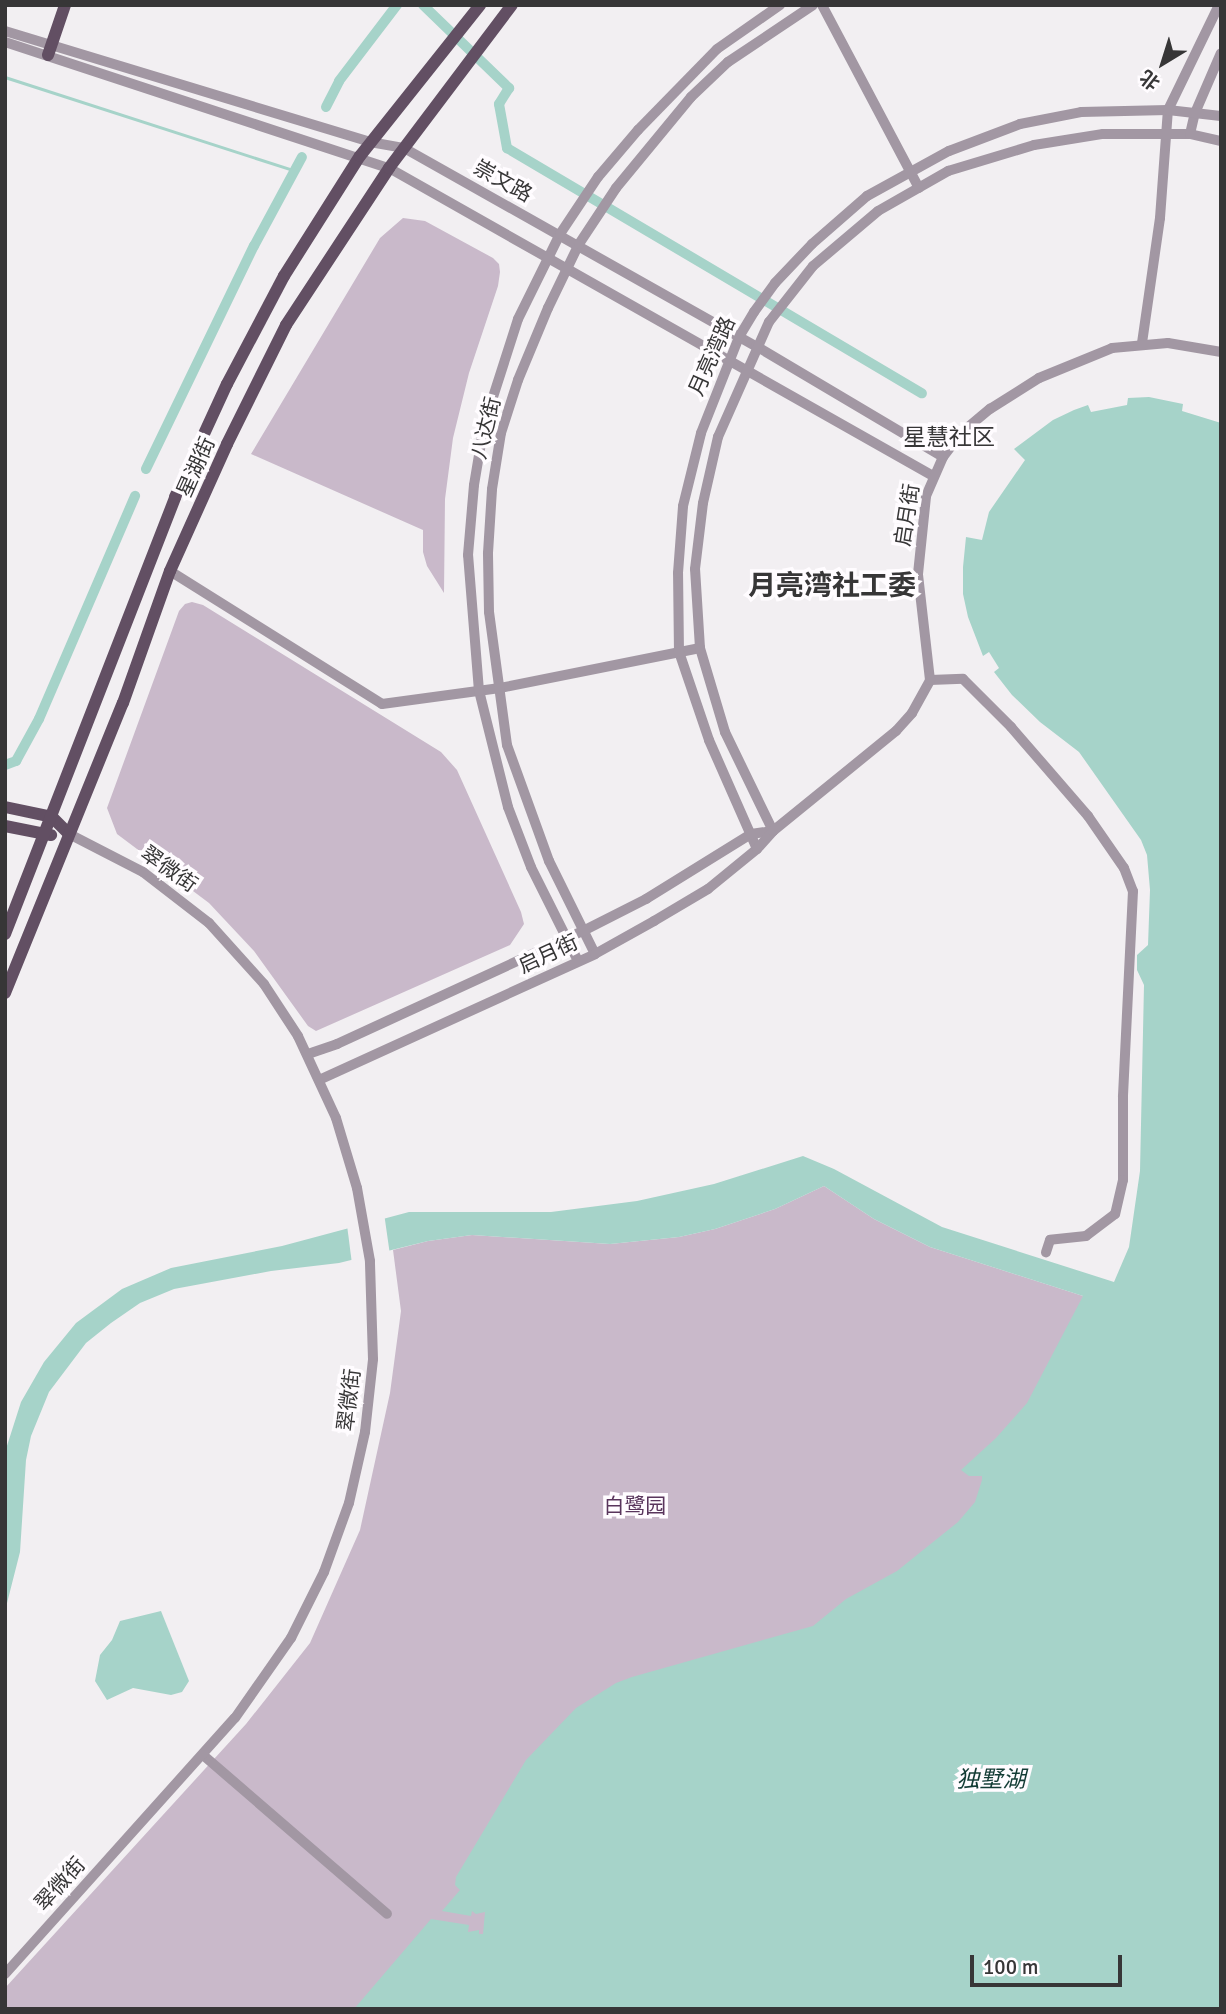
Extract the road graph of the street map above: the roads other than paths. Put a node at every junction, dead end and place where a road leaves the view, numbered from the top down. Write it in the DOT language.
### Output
graph roads {
  1 [pos="65,5"];
  2 [pos="480,5"];
  3 [pos="512,5"];
  4 [pos="780,5"];
  5 [pos="813,5"];
  6 [pos="822,5"];
  7 [pos="1219,5"];
  8 [pos="5,31"];
  9 [pos="5,42"];
  10 [pos="50,50"];
  11 [pos="1221,53"];
  12 [pos="1168,110"];
  13 [pos="1195,113"];
  14 [pos="1221,116"];
  15 [pos="1168,133"];
  16 [pos="1190,134"];
  17 [pos="1221,141"];
  18 [pos="370,142"];
  19 [pos="404,148"];
  20 [pos="360,156"];
  21 [pos="389,168"];
  22 [pos="910,172"];
  23 [pos="919,188"];
  24 [pos="560,234"];
  25 [pos="579,244"];
  26 [pos="549,258"];
  27 [pos="567,268"];
  28 [pos="739,337"];
  29 [pos="1142,343"];
  30 [pos="756,346"];
  31 [pos="1221,352"];
  32 [pos="728,362"];
  33 [pos="746,372"];
  34 [pos="943,457"];
  35 [pos="933,476"];
  36 [pos="170,571"];
  37 [pos="700,648"];
  38 [pos="679,652"];
  39 [pos="930,680"];
  40 [pos="500,688"];
  41 [pos="479,691"];
  42 [pos="5,807"];
  43 [pos="52,817"];
  44 [pos="5,826"];
  45 [pos="773,831"];
  46 [pos="69,834"];
  47 [pos="751,834"];
  48 [pos="46,835"];
  49 [pos="757,849"];
  50 [pos="583,931"];
  51 [pos="5,934"];
  52 [pos="565,940"];
  53 [pos="594,954"];
  54 [pos="578,961"];
  55 [pos="5,993"];
  56 [pos="308,1054"];
  57 [pos="319,1080"];
  58 [pos="1046,1252"];
  59 [pos="203,1755"];
  60 [pos="387,1914"];
  61 [pos="5,1974"];
  1 -- 10 [label="main road"];
  2 -- 18 [label="main road, 星湖街"];
  3 -- 19 [label="main road, 星湖街"];
  4 -- 24 [label="street, 八达街"];
  5 -- 25 [label="street, 八达街"];
  6 -- 22 [label="street"];
  7 -- 12 [label="street"];
  8 -- 10 [label="street, 崇文路"];
  9 -- 10 [label="street, 崇文路"];
  10 -- 18 [label="street, 崇文路"];
  10 -- 20 [label="street, 崇文路"];
  11 -- 13 [label="street"];
  12 -- 13 [label="street, 月亮湾路"];
  12 -- 15 [label="street"];
  12 -- 22 [label="street, 月亮湾路"];
  13 -- 14 [label="street, 月亮湾路"];
  13 -- 16 [label="street"];
  15 -- 16 [label="street, 月亮湾路"];
  15 -- 23 [label="street, 月亮湾路"];
  15 -- 29 [label="street"];
  16 -- 17 [label="street, 月亮湾路"];
  18 -- 19 [label="street, 崇文路"];
  18 -- 20 [label="main road, 星湖街"];
  19 -- 21 [label="main road, 星湖街"];
  19 -- 24 [label="street, 崇文路"];
  20 -- 21 [label="street, 崇文路"];
  20 -- 43 [label="main road, 星湖街"];
  21 -- 26 [label="street, 崇文路"];
  21 -- 36 [label="main road, 星湖街"];
  22 -- 23 [label="street"];
  22 -- 28 [label="street, 月亮湾路"];
  23 -- 30 [label="street, 月亮湾路"];
  24 -- 25 [label="street, 崇文路"];
  24 -- 26 [label="street, 八达街"];
  25 -- 27 [label="street, 八达街"];
  25 -- 28 [label="street, 崇文路"];
  26 -- 27 [label="street, 崇文路"];
  26 -- 41 [label="street, 八达街"];
  27 -- 32 [label="street, 崇文路"];
  27 -- 40 [label="street, 八达街"];
  28 -- 30 [label="street, 崇文路"];
  28 -- 32 [label="street, 月亮湾路"];
  29 -- 31 [label="street, 启月街"];
  29 -- 34 [label="street, 启月街"];
  30 -- 33 [label="street, 月亮湾路"];
  30 -- 34 [label="street, 崇文路"];
  32 -- 33 [label="street, 崇文路"];
  32 -- 38 [label="street, 月亮湾路"];
  33 -- 35 [label="street, 崇文路"];
  33 -- 37 [label="street, 月亮湾路"];
  34 -- 35 [label="street, 启月街"];
  35 -- 39 [label="street, 启月街"];
  36 -- 41 [label="street"];
  36 -- 46 [label="main road, 星湖街"];
  37 -- 38 [label="street"];
  37 -- 45 [label="street, 月亮湾路"];
  38 -- 40 [label="street"];
  38 -- 47 [label="street, 月亮湾路"];
  39 -- 45 [label="street, 启月街"];
  39 -- 58 [label="street"];
  40 -- 41 [label="street"];
  40 -- 50 [label="street, 八达街"];
  41 -- 52 [label="street, 八达街"];
  42 -- 43 [label="main road"];
  43 -- 46 [label="main road"];
  43 -- 48 [label="main road, 星湖街"];
  44 -- 48 [label="main road"];
  45 -- 47 [label="street, 启月街"];
  45 -- 49 [label="street, 启月街"];
  46 -- 48 [label="main road"];
  46 -- 55 [label="main road, 星湖街"];
  46 -- 56 [label="street, 翠微街"];
  47 -- 49 [label="street, 月亮湾路"];
  47 -- 50 [label="street, 启月街"];
  48 -- 51 [label="main road, 星湖街"];
  49 -- 53 [label="street, 启月街"];
  50 -- 52 [label="street, 启月街"];
  50 -- 53 [label="street, 八达街"];
  52 -- 54 [label="street, 八达街"];
  52 -- 56 [label="street, 启月街"];
  53 -- 54 [label="street, 启月街"];
  54 -- 57 [label="street, 启月街"];
  56 -- 57 [label="street, 翠微街"];
  57 -- 59 [label="street, 翠微街"];
  59 -- 60 [label="street"];
  59 -- 61 [label="street, 翠微街"];
}
